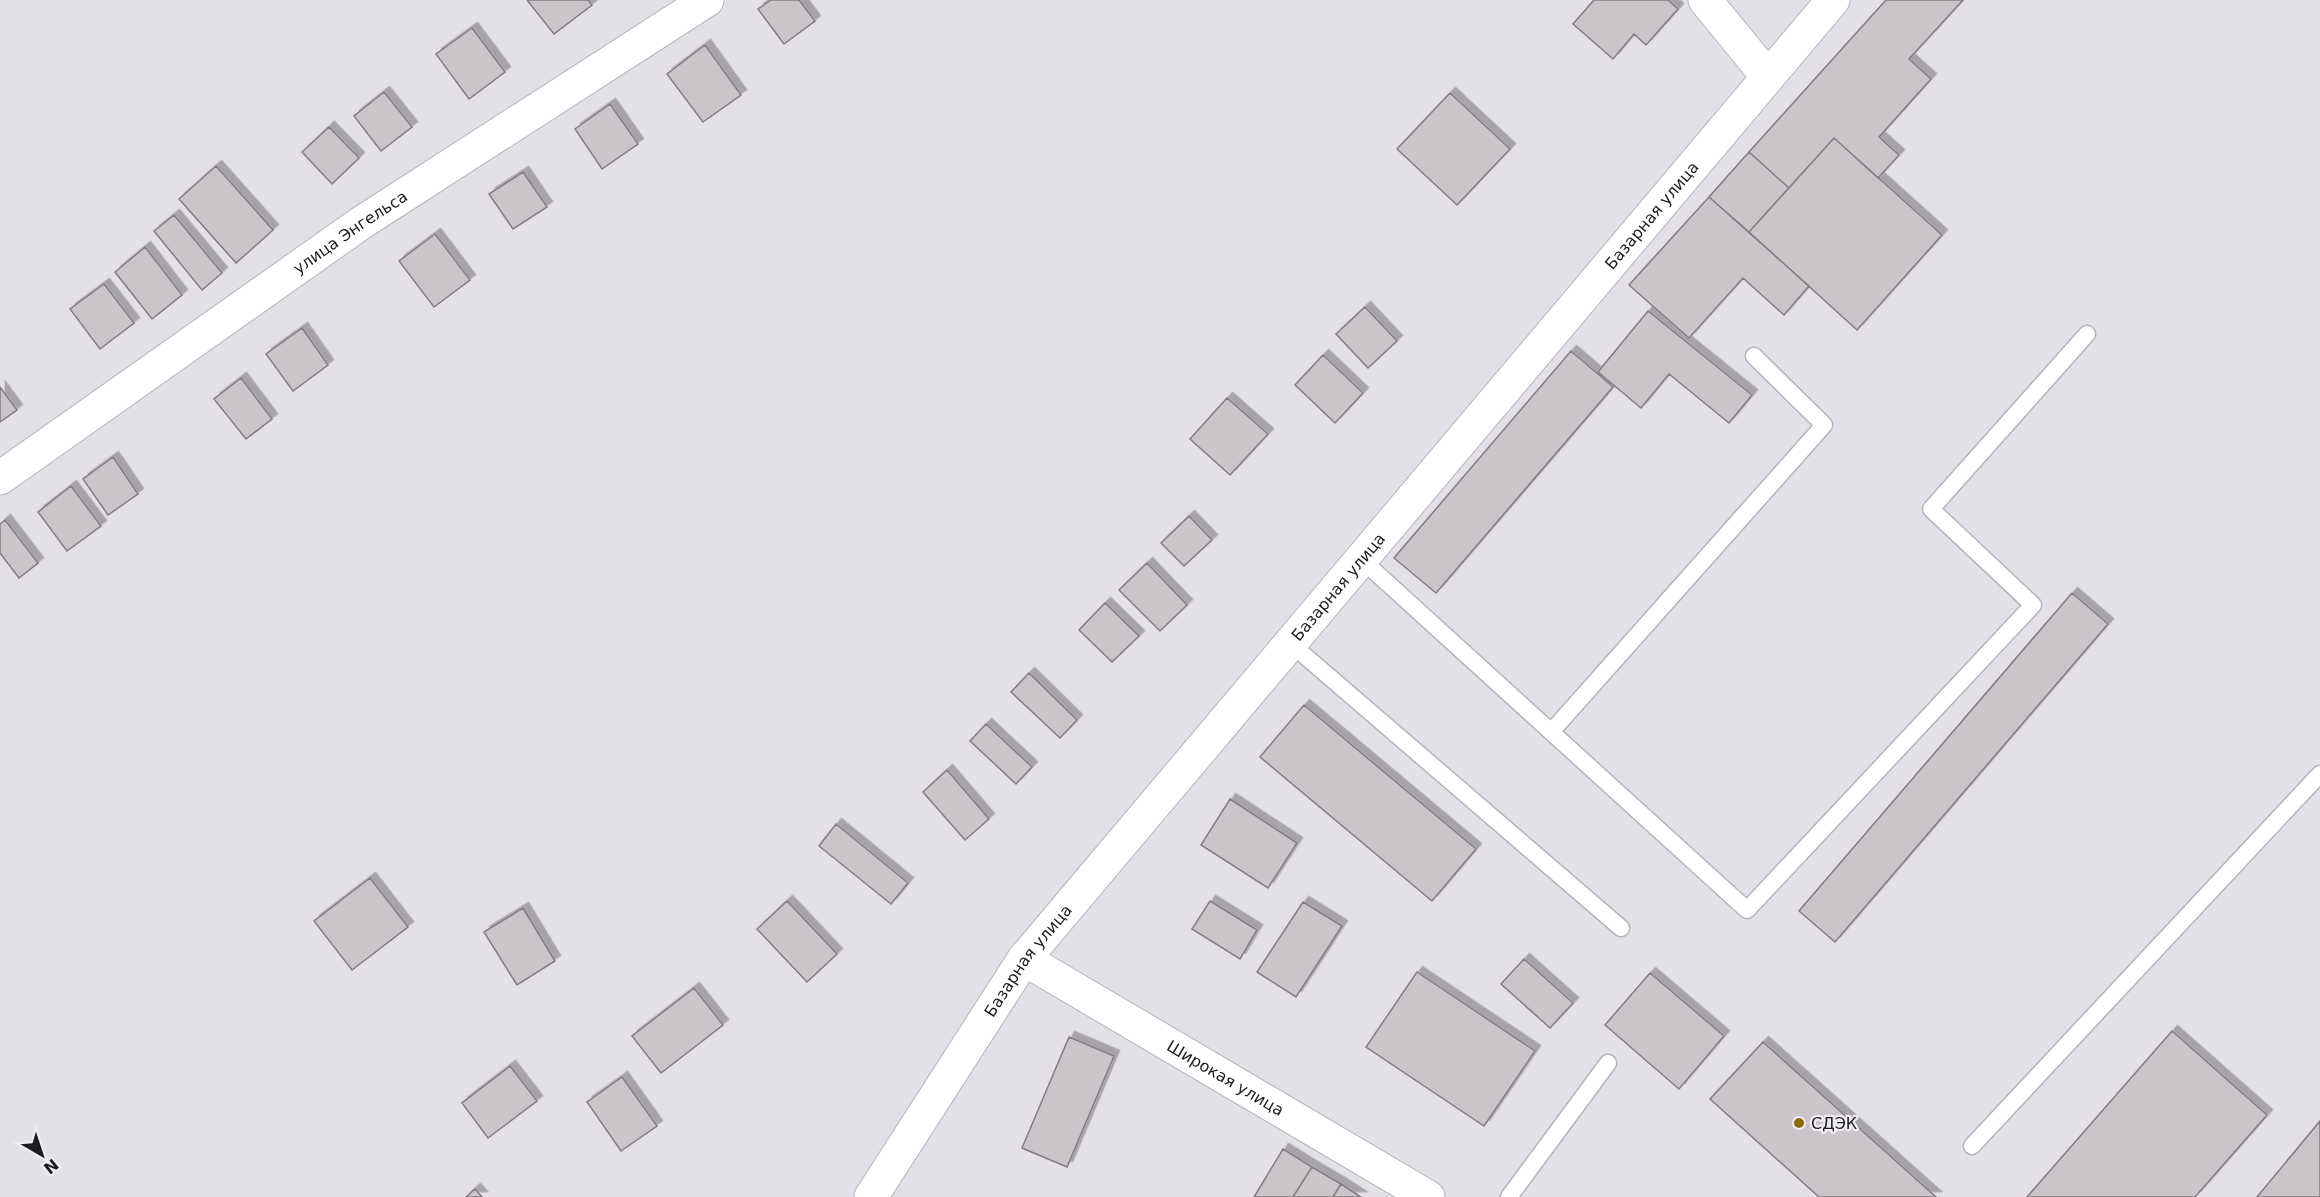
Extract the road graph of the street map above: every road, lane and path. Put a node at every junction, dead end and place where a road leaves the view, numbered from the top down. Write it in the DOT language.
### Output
graph roads {
  1 [pos="707,0"];
  2 [pos="1705,0"];
  3 [pos="1833,0"];
  4 [pos="1768,77"];
  5 [pos="2087,334"];
  6 [pos="1754,356"];
  7 [pos="0,478"];
  8 [pos="1361,559"];
  9 [pos="1290,643"];
  10 [pos="1551,732"];
  11 [pos="2320,774"];
  12 [pos="1621,928"];
  13 [pos="1024,959"];
  14 [pos="1608,1063"];
  15 [pos="1972,1146"];
  16 [pos="871,1197"];
  17 [pos="1428,1197"];
  18 [pos="1509,1197"];
  1 -- 7 [label="street, улица Энгельса"];
  2 -- 4 [label="street"];
  3 -- 4 [label="street, Базарная улица"];
  4 -- 8 [label="street, Базарная улица"];
  5 -- 10 [label="lane"];
  6 -- 10 [label="lane"];
  8 -- 9 [label="street, Базарная улица"];
  8 -- 10 [label="lane"];
  9 -- 12 [label="lane"];
  9 -- 13 [label="street, Базарная улица"];
  11 -- 15 [label="lane"];
  13 -- 16 [label="street, Базарная улица"];
  13 -- 17 [label="street, Широкая улица"];
  14 -- 18 [label="lane"];
}
